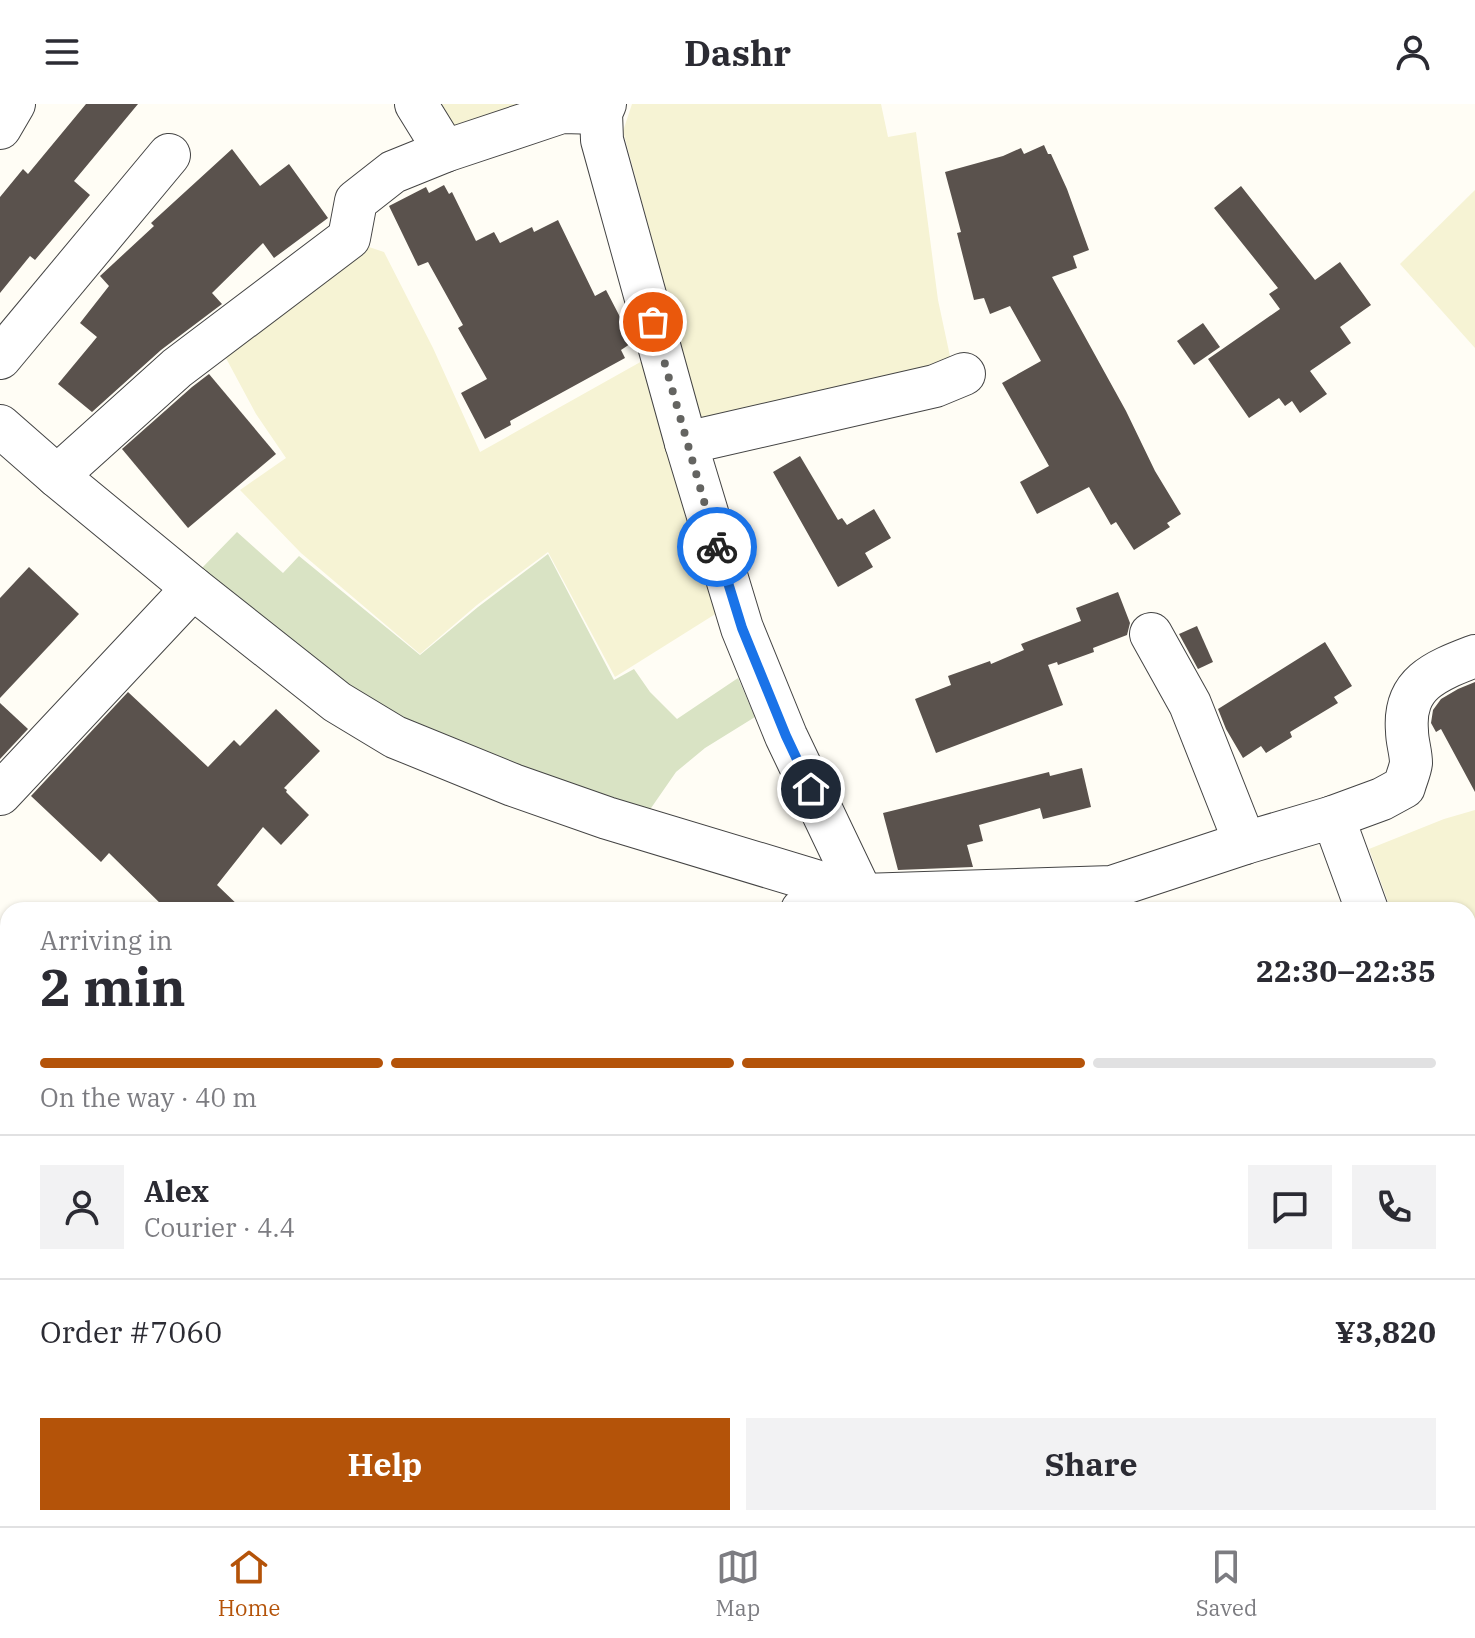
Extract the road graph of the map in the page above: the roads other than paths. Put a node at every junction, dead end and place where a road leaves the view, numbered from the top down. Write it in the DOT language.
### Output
graph roads {
  1 [pos="14,104"];
  2 [pos="416,104"];
  3 [pos="603,108"];
  4 [pos="0,128"];
  5 [pos="445,151"];
  6 [pos="169,155"];
  7 [pos="0,358"];
  8 [pos="964,374"];
  9 [pos="0,426"];
  10 [pos="686,443"];
  11 [pos="57,476"];
  12 [pos="193,588"];
  13 [pos="1151,634"];
  14 [pos="1475,656"];
  15 [pos="0,794"];
  16 [pos="1333,817"];
  17 [pos="1245,843"];
  18 [pos="861,902"];
  19 [pos="864,902"];
  20 [pos="880,902"];
  21 [pos="1364,902"];
  1 -- 4 [label="street"];
  2 -- 5 [label="street"];
  3 -- 5 [label="street"];
  3 -- 10 [label="street"];
  5 -- 11 [label="street"];
  6 -- 7 [label="street"];
  8 -- 10 [label="street"];
  9 -- 11 [label="street"];
  10 -- 19 [label="street"];
  11 -- 12 [label="street"];
  12 -- 15 [label="street"];
  12 -- 18 [label="street"];
  13 -- 17 [label="street"];
  14 -- 16 [label="street"];
  16 -- 17 [label="street"];
  16 -- 21 [label="street"];
  17 -- 20 [label="street"];
}
